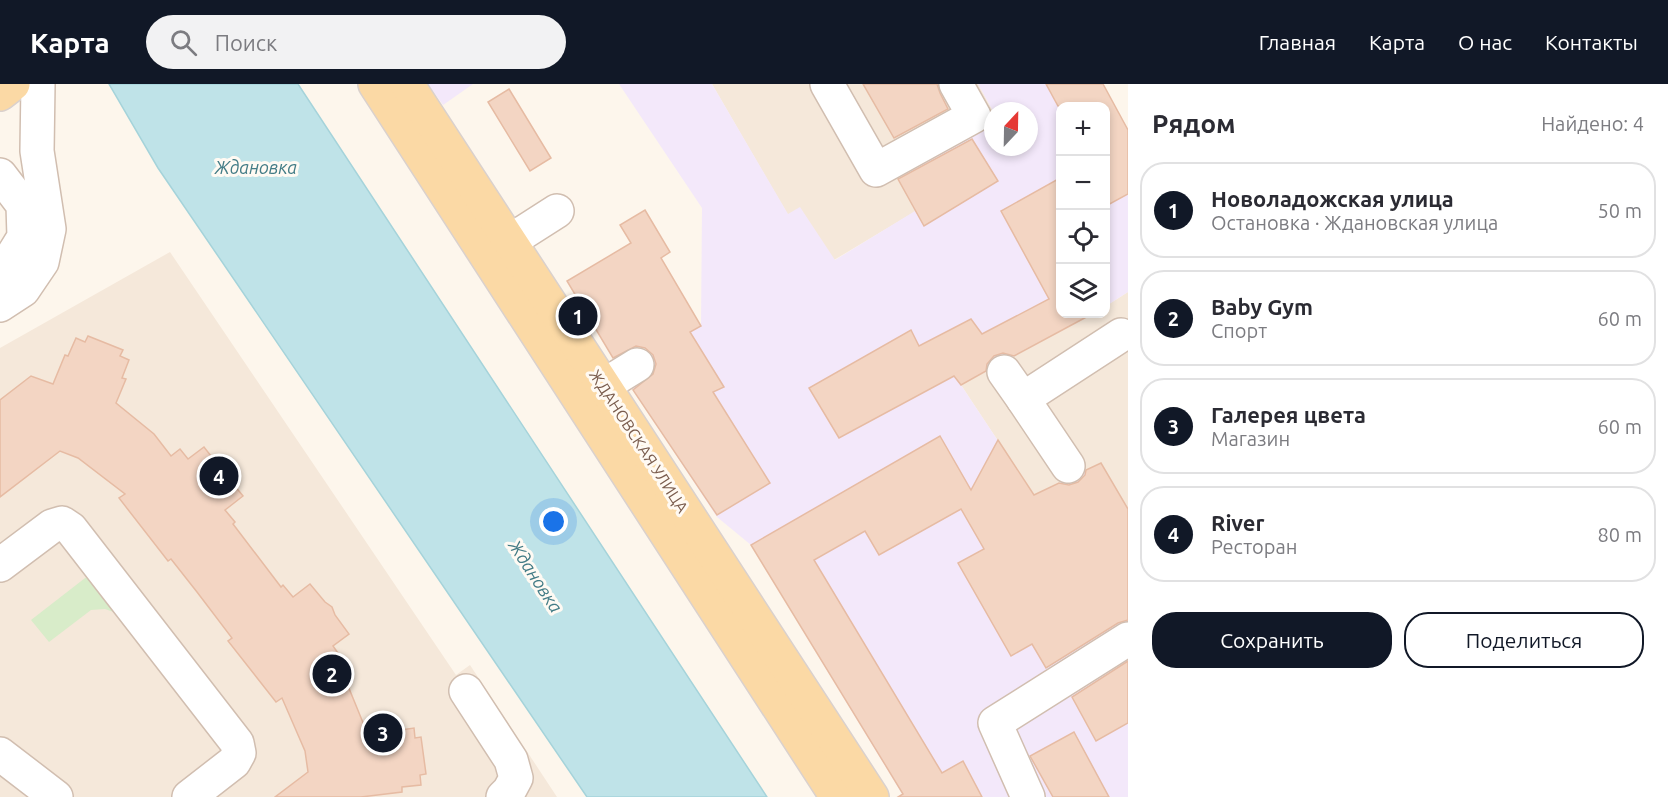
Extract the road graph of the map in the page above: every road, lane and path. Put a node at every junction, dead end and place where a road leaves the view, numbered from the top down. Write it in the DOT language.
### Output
graph roads {
  1 [pos="14,84"];
  2 [pos="38,84"];
  3 [pos="375,84"];
  4 [pos="407,84"];
  5 [pos="827,84"];
  6 [pos="956,84"];
  7 [pos="0,93"];
  8 [pos="0,175"];
  9 [pos="557,211"];
  10 [pos="510,241"];
  11 [pos="0,271"];
  12 [pos="0,305"];
  13 [pos="1126,338"];
  14 [pos="637,365"];
  15 [pos="1004,372"];
  16 [pos="603,386"];
  17 [pos="1023,399"];
  18 [pos="1068,466"];
  19 [pos="0,565"];
  20 [pos="1128,639"];
  21 [pos="466,691"];
  22 [pos="0,754"];
  23 [pos="56,797"];
  24 [pos="189,797"];
  25 [pos="503,797"];
  26 [pos="837,797"];
  27 [pos="872,797"];
  28 [pos="1028,797"];
  1 -- 7 [label="main road"];
  2 -- 12 [label="street"];
  3 -- 26 [label="main road, ЖДАНОВСКАЯ УЛИЦА"];
  4 -- 10 [label="main road, ЖДАНОВСКАЯ УЛИЦА"];
  5 -- 6 [label="street"];
  8 -- 11 [label="street"];
  9 -- 10 [label="street"];
  10 -- 16 [label="main road, ЖДАНОВСКАЯ УЛИЦА"];
  13 -- 17 [label="street"];
  14 -- 16 [label="street"];
  15 -- 17 [label="street"];
  16 -- 27 [label="main road, ЖДАНОВСКАЯ УЛИЦА"];
  17 -- 18 [label="street"];
  19 -- 24 [label="street"];
  20 -- 28 [label="street"];
  21 -- 25 [label="street"];
  22 -- 23 [label="street"];
}
